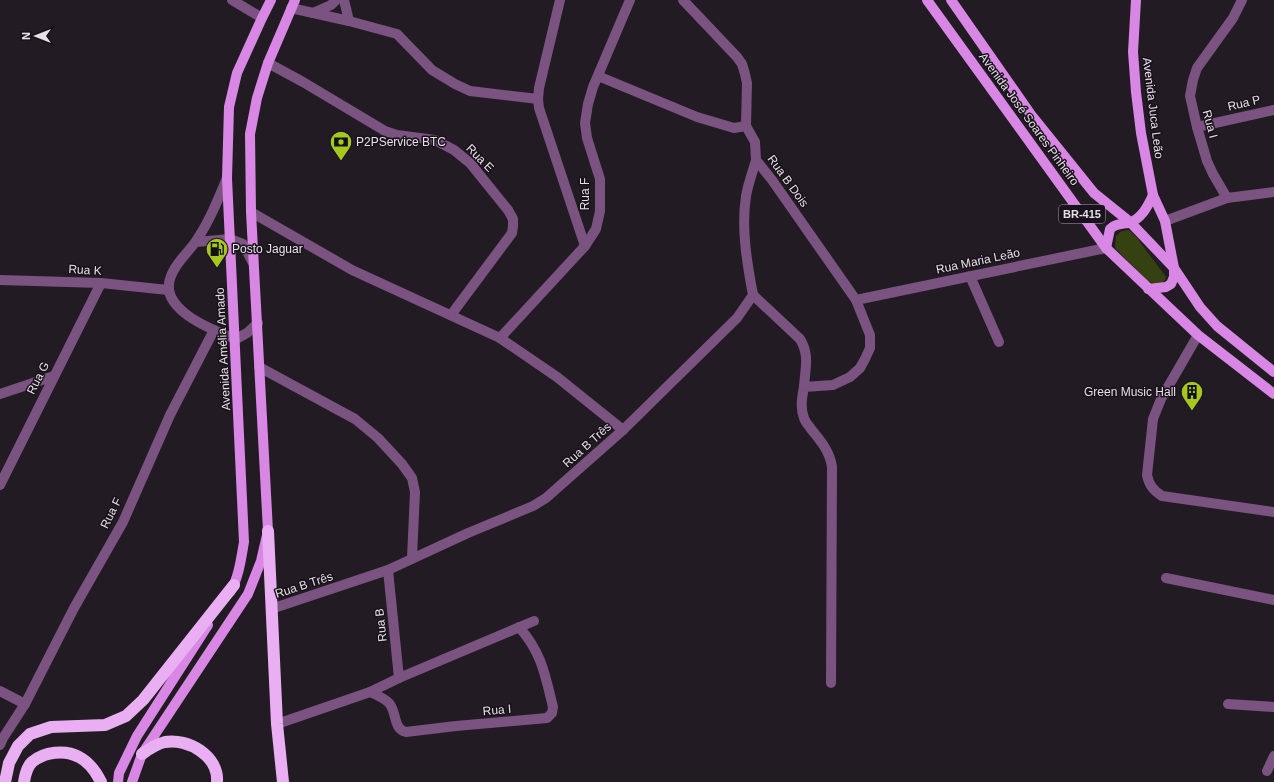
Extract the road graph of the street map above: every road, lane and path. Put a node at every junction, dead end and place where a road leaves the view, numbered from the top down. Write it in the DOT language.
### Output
graph roads {
  1 [pos="232,0"];
  2 [pos="271,0"];
  3 [pos="336,0"];
  4 [pos="344,0"];
  5 [pos="560,0"];
  6 [pos="630,0"];
  7 [pos="683,0"];
  8 [pos="927,0"];
  9 [pos="951,0"];
  10 [pos="1136,0"];
  11 [pos="1242,0"];
  12 [pos="293,4"];
  13 [pos="313,13"];
  14 [pos="262,18"];
  15 [pos="349,21"];
  16 [pos="268,63"];
  17 [pos="598,76"];
  18 [pos="538,99"];
  19 [pos="1274,110"];
  20 [pos="746,126"];
  21 [pos="1197,127"];
  22 [pos="756,160"];
  23 [pos="227,178"];
  24 [pos="1274,192"];
  25 [pos="1153,195"];
  26 [pos="1227,198"];
  27 [pos="251,212"];
  28 [pos="1165,221"];
  29 [pos="1130,222"];
  30 [pos="230,239"];
  31 [pos="196,242"];
  32 [pos="585,246"];
  33 [pos="1106,248"];
  34 [pos="253,263"];
  35 [pos="1174,268"];
  36 [pos="970,276"];
  37 [pos="0,280"];
  38 [pos="101,283"];
  39 [pos="1148,289"];
  40 [pos="168,290"];
  41 [pos="753,295"];
  42 [pos="856,300"];
  43 [pos="451,315"];
  44 [pos="258,323"];
  45 [pos="214,330"];
  46 [pos="1198,335"];
  47 [pos="500,338"];
  48 [pos="236,339"];
  49 [pos="999,342"];
  50 [pos="260,367"];
  51 [pos="1274,372"];
  52 [pos="54,376"];
  53 [pos="804,387"];
  54 [pos="0,394"];
  55 [pos="1274,394"];
  56 [pos="623,430"];
  57 [pos="0,485"];
  58 [pos="1274,512"];
  59 [pos="268,531"];
  60 [pos="412,558"];
  61 [pos="388,570"];
  62 [pos="1166,578"];
  63 [pos="234,585"];
  64 [pos="1274,600"];
  65 [pos="271,609"];
  66 [pos="534,621"];
  67 [pos="519,627"];
  68 [pos="399,678"];
  69 [pos="831,683"];
  70 [pos="0,691"];
  71 [pos="370,692"];
  72 [pos="25,704"];
  73 [pos="1228,704"];
  74 [pos="1274,707"];
  75 [pos="277,724"];
  76 [pos="0,745"];
  77 [pos="142,754"];
  78 [pos="1274,756"];
  79 [pos="1267,771"];
  80 [pos="5,782"];
  81 [pos="24,782"];
  82 [pos="101,782"];
  83 [pos="118,782"];
  84 [pos="132,782"];
  85 [pos="217,782"];
  86 [pos="283,782"];
  1 -- 14 [label="street"];
  2 -- 14 [label="main road, Avenida Amélia Amado"];
  3 -- 13 [label="street"];
  4 -- 15 [label="street"];
  5 -- 18 [label="street"];
  6 -- 17 [label="street, Rua F"];
  7 -- 20 [label="street, Rua B Dois"];
  8 -- 33 [label="main road, Avenida José Soares Pinheiro / BR-415"];
  9 -- 29 [label="main road, Avenida José Soares Pinheiro / BR-415"];
  10 -- 25 [label="main road, Avenida Juca Leão"];
  11 -- 21 [label="street, Rua I"];
  12 -- 13 [label="street"];
  12 -- 16 [label="main road"];
  13 -- 15 [label="street"];
  14 -- 23 [label="main road, Avenida Amélia Amado"];
  15 -- 18 [label="street"];
  16 -- 27 [label="main road"];
  16 -- 43 [label="street, Rua E"];
  17 -- 20 [label="street"];
  17 -- 32 [label="street, Rua F"];
  18 -- 32 [label="street"];
  19 -- 21 [label="street, Rua P"];
  20 -- 22 [label="street, Rua B Dois"];
  21 -- 26 [label="street, Rua I"];
  22 -- 41 [label="street"];
  22 -- 42 [label="street, Rua B Dois"];
  23 -- 30 [label="main road, Avenida Amélia Amado"];
  23 -- 31 [label="street"];
  24 -- 26 [label="street"];
  25 -- 28 [label="main road, Avenida Juca Leão"];
  25 -- 29 [label="main road"];
  26 -- 28 [label="street"];
  27 -- 34 [label="main road"];
  27 -- 43 [label="street"];
  28 -- 35 [label="main road, Avenida Juca Leão"];
  29 -- 33 [label="main road"];
  29 -- 35 [label="main road, Avenida José Soares Pinheiro / BR-415"];
  30 -- 31 [label="street"];
  30 -- 34 [label="street"];
  30 -- 48 [label="main road, Avenida Amélia Amado"];
  31 -- 40 [label="street"];
  32 -- 47 [label="street, Rua F"];
  33 -- 36 [label="street, Rua Maria Leão"];
  33 -- 39 [label="main road, Avenida José Soares Pinheiro / BR-415"];
  34 -- 44 [label="main road"];
  35 -- 39 [label="main road"];
  35 -- 51 [label="main road, Avenida José Soares Pinheiro / BR-415"];
  36 -- 42 [label="street, Rua Maria Leão"];
  36 -- 49 [label="street"];
  37 -- 38 [label="street, Rua K"];
  38 -- 40 [label="street, Rua K"];
  38 -- 52 [label="street, Rua G"];
  39 -- 46 [label="main road, Avenida José Soares Pinheiro / BR-415"];
  40 -- 45 [label="street"];
  41 -- 53 [label="street"];
  41 -- 56 [label="street, Rua B Três"];
  42 -- 53 [label="street, Rua B Dois"];
  43 -- 47 [label="street"];
  44 -- 48 [label="street"];
  44 -- 50 [label="main road"];
  45 -- 48 [label="street"];
  45 -- 72 [label="street, Rua F"];
  46 -- 55 [label="main road, Avenida José Soares Pinheiro / BR-415"];
  46 -- 58 [label="street"];
  47 -- 56 [label="street"];
  48 -- 63 [label="main road, Avenida Amélia Amado"];
  50 -- 59 [label="main road"];
  50 -- 60 [label="street"];
  52 -- 54 [label="street"];
  52 -- 57 [label="street, Rua G"];
  53 -- 69 [label="street"];
  56 -- 60 [label="street, Rua B Três"];
  59 -- 65 [label="highway"];
  59 -- 77 [label="main road"];
  60 -- 61 [label="street, Rua B Três"];
  61 -- 65 [label="street, Rua B Três"];
  61 -- 68 [label="street, Rua B"];
  62 -- 64 [label="street"];
  63 -- 80 [label="highway"];
  63 -- 83 [label="main road, Avenida Amélia Amado"];
  65 -- 75 [label="highway"];
  66 -- 67 [label="street"];
  67 -- 68 [label="street"];
  67 -- 71 [label="street, Rua I"];
  68 -- 71 [label="street"];
  70 -- 72 [label="street"];
  71 -- 75 [label="street"];
  72 -- 76 [label="street, Rua F"];
  73 -- 74 [label="street"];
  75 -- 86 [label="highway"];
  77 -- 84 [label="main road"];
  77 -- 85 [label="highway"];
  78 -- 79 [label="street"];
  81 -- 82 [label="highway"];
}
